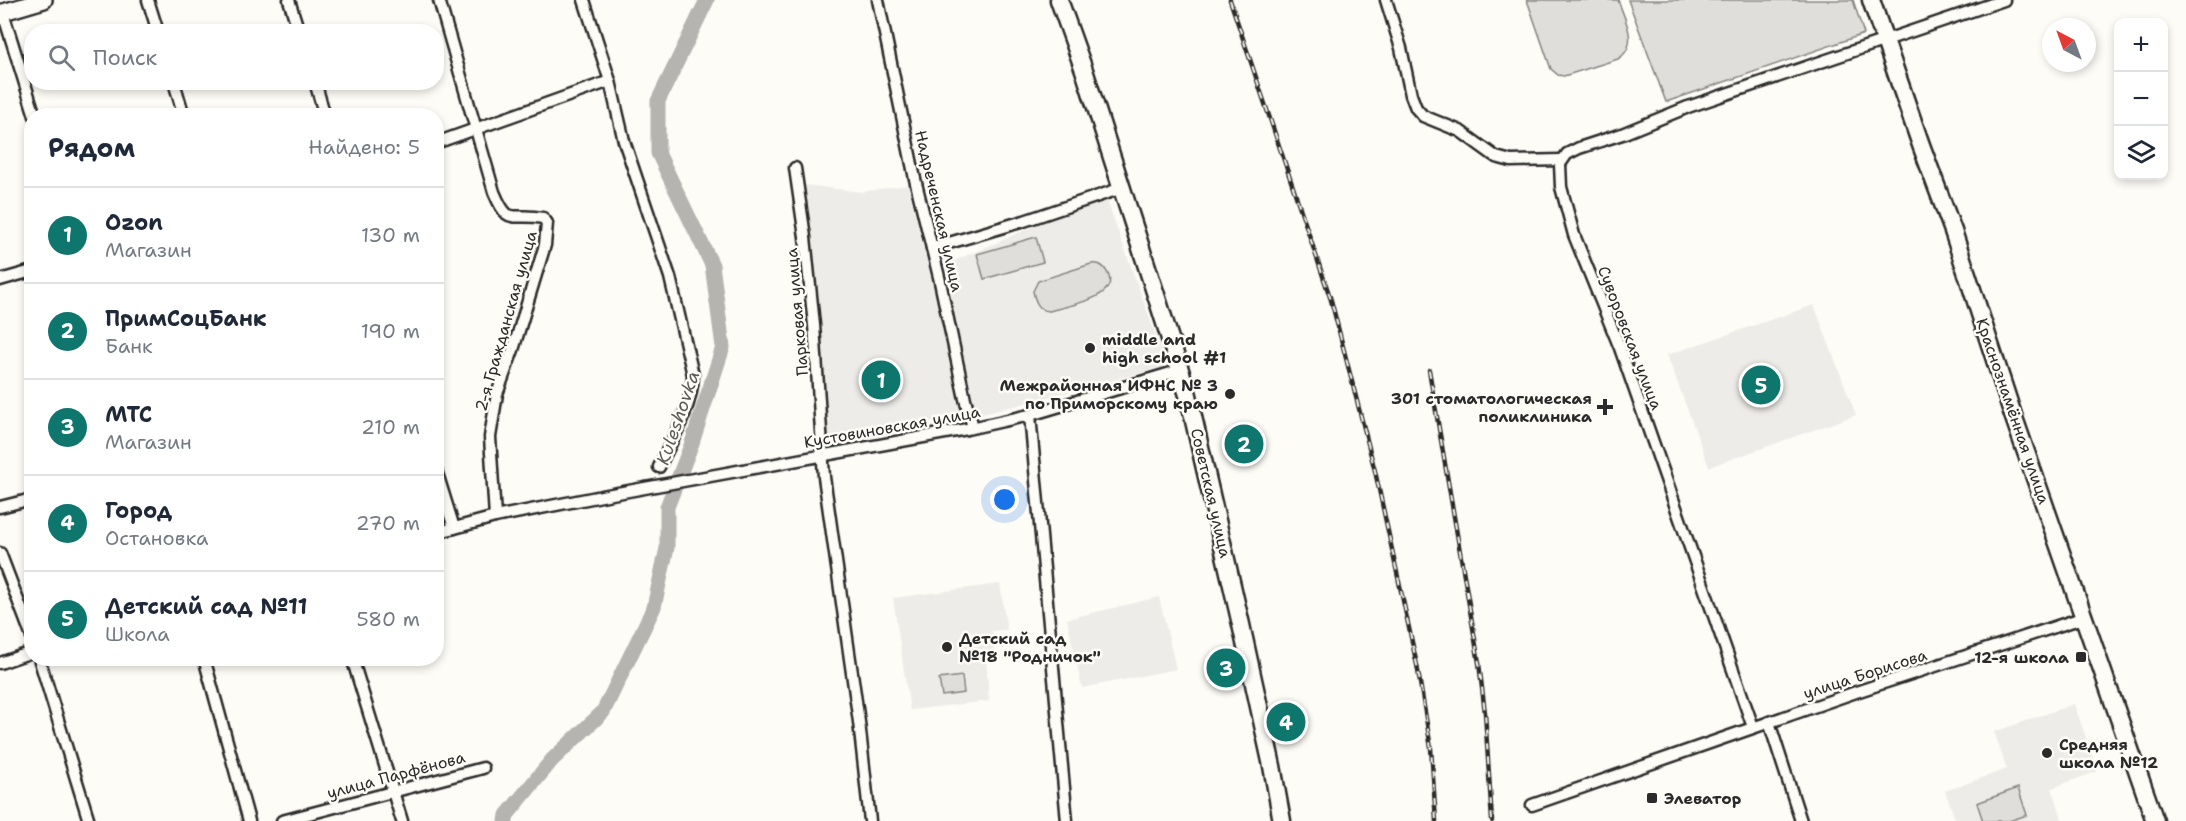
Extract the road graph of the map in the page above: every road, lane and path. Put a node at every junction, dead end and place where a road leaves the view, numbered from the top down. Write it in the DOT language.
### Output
graph roads {
  1 [pos="44,0"];
  2 [pos="148,0"];
  3 [pos="289,0"];
  4 [pos="439,0"];
  5 [pos="584,0"];
  6 [pos="879,0"];
  7 [pos="1059,0"];
  8 [pos="1386,0"];
  9 [pos="1871,0"];
  10 [pos="2004,0"];
  11 [pos="1,13"];
  12 [pos="156,24"];
  13 [pos="296,24"];
  14 [pos="1885,41"];
  15 [pos="610,81"];
  16 [pos="24,83"];
  17 [pos="26,90"];
  18 [pos="176,90"];
  19 [pos="317,90"];
  20 [pos="32,108"];
  21 [pos="182,108"];
  22 [pos="323,108"];
  23 [pos="477,129"];
  24 [pos="444,140"];
  25 [pos="1562,160"];
  26 [pos="795,168"];
  27 [pos="1122,188"];
  28 [pos="932,248"];
  29 [pos="24,273"];
  30 [pos="0,280"];
  31 [pos="1181,370"];
  32 [pos="1030,415"];
  33 [pos="973,427"];
  34 [pos="822,454"];
  35 [pos="659,467"];
  36 [pos="444,496"];
  37 [pos="24,501"];
  38 [pos="0,507"];
  39 [pos="495,518"];
  40 [pos="454,528"];
  41 [pos="444,530"];
  42 [pos="0,553"];
  43 [pos="24,616"];
  44 [pos="2085,617"];
  45 [pos="24,655"];
  46 [pos="0,663"];
  47 [pos="41,666"];
  48 [pos="206,666"];
  49 [pos="354,666"];
  50 [pos="1769,722"];
  51 [pos="1753,727"];
  52 [pos="483,768"];
  53 [pos="393,791"];
  54 [pos="1532,805"];
  55 [pos="89,821"];
  56 [pos="249,821"];
  57 [pos="282,821"];
  58 [pos="402,821"];
  59 [pos="870,821"];
  60 [pos="1067,821"];
  61 [pos="1282,821"];
  62 [pos="1801,821"];
  63 [pos="2155,821"];
  1 -- 11 [label="main road"];
  2 -- 12 [label="street"];
  3 -- 13 [label="street"];
  4 -- 23 [label="street, 2-я Гражданская улица"];
  5 -- 15 [label="street"];
  6 -- 28 [label="street, Надреченская улица"];
  7 -- 27 [label="main road, Советская улица"];
  8 -- 25 [label="street"];
  9 -- 14 [label="main road, Краснознамённая улица"];
  10 -- 14 [label="street"];
  11 -- 16 [label="street"];
  14 -- 25 [label="street"];
  14 -- 44 [label="main road, Краснознамённая улица"];
  15 -- 23 [label="street"];
  15 -- 35 [label="street"];
  17 -- 20 [label="street"];
  18 -- 21 [label="street"];
  19 -- 22 [label="street"];
  23 -- 24 [label="street"];
  23 -- 39 [label="street, 2-я Гражданская улица"];
  25 -- 51 [label="street, Суворовская улица"];
  26 -- 34 [label="street, Парковая улица"];
  27 -- 28 [label="street"];
  27 -- 31 [label="main road, Советская улица"];
  28 -- 33 [label="street, Надреченская улица"];
  29 -- 30 [label="street"];
  31 -- 32 [label="street, Кустовиновская улица"];
  31 -- 61 [label="main road, Советская улица"];
  32 -- 33 [label="street, Кустовиновская улица"];
  32 -- 60 [label="street"];
  33 -- 34 [label="street, Кустовиновская улица"];
  34 -- 39 [label="street, Кустовиновская улица"];
  34 -- 59 [label="street, Парковая улица"];
  36 -- 40 [label="street"];
  37 -- 38 [label="street"];
  39 -- 40 [label="street"];
  40 -- 41 [label="street"];
  42 -- 43 [label="street"];
  44 -- 50 [label="street, улица Борисова"];
  44 -- 63 [label="main road, Краснознамённая улица"];
  45 -- 46 [label="street"];
  47 -- 55 [label="street"];
  48 -- 56 [label="street"];
  49 -- 53 [label="street"];
  50 -- 51 [label="street, улица Борисова"];
  50 -- 62 [label="street"];
  51 -- 54 [label="street, улица Борисова"];
  52 -- 53 [label="street, улица Парфёнова"];
  53 -- 57 [label="street, улица Парфёнова"];
  53 -- 58 [label="street"];
}
